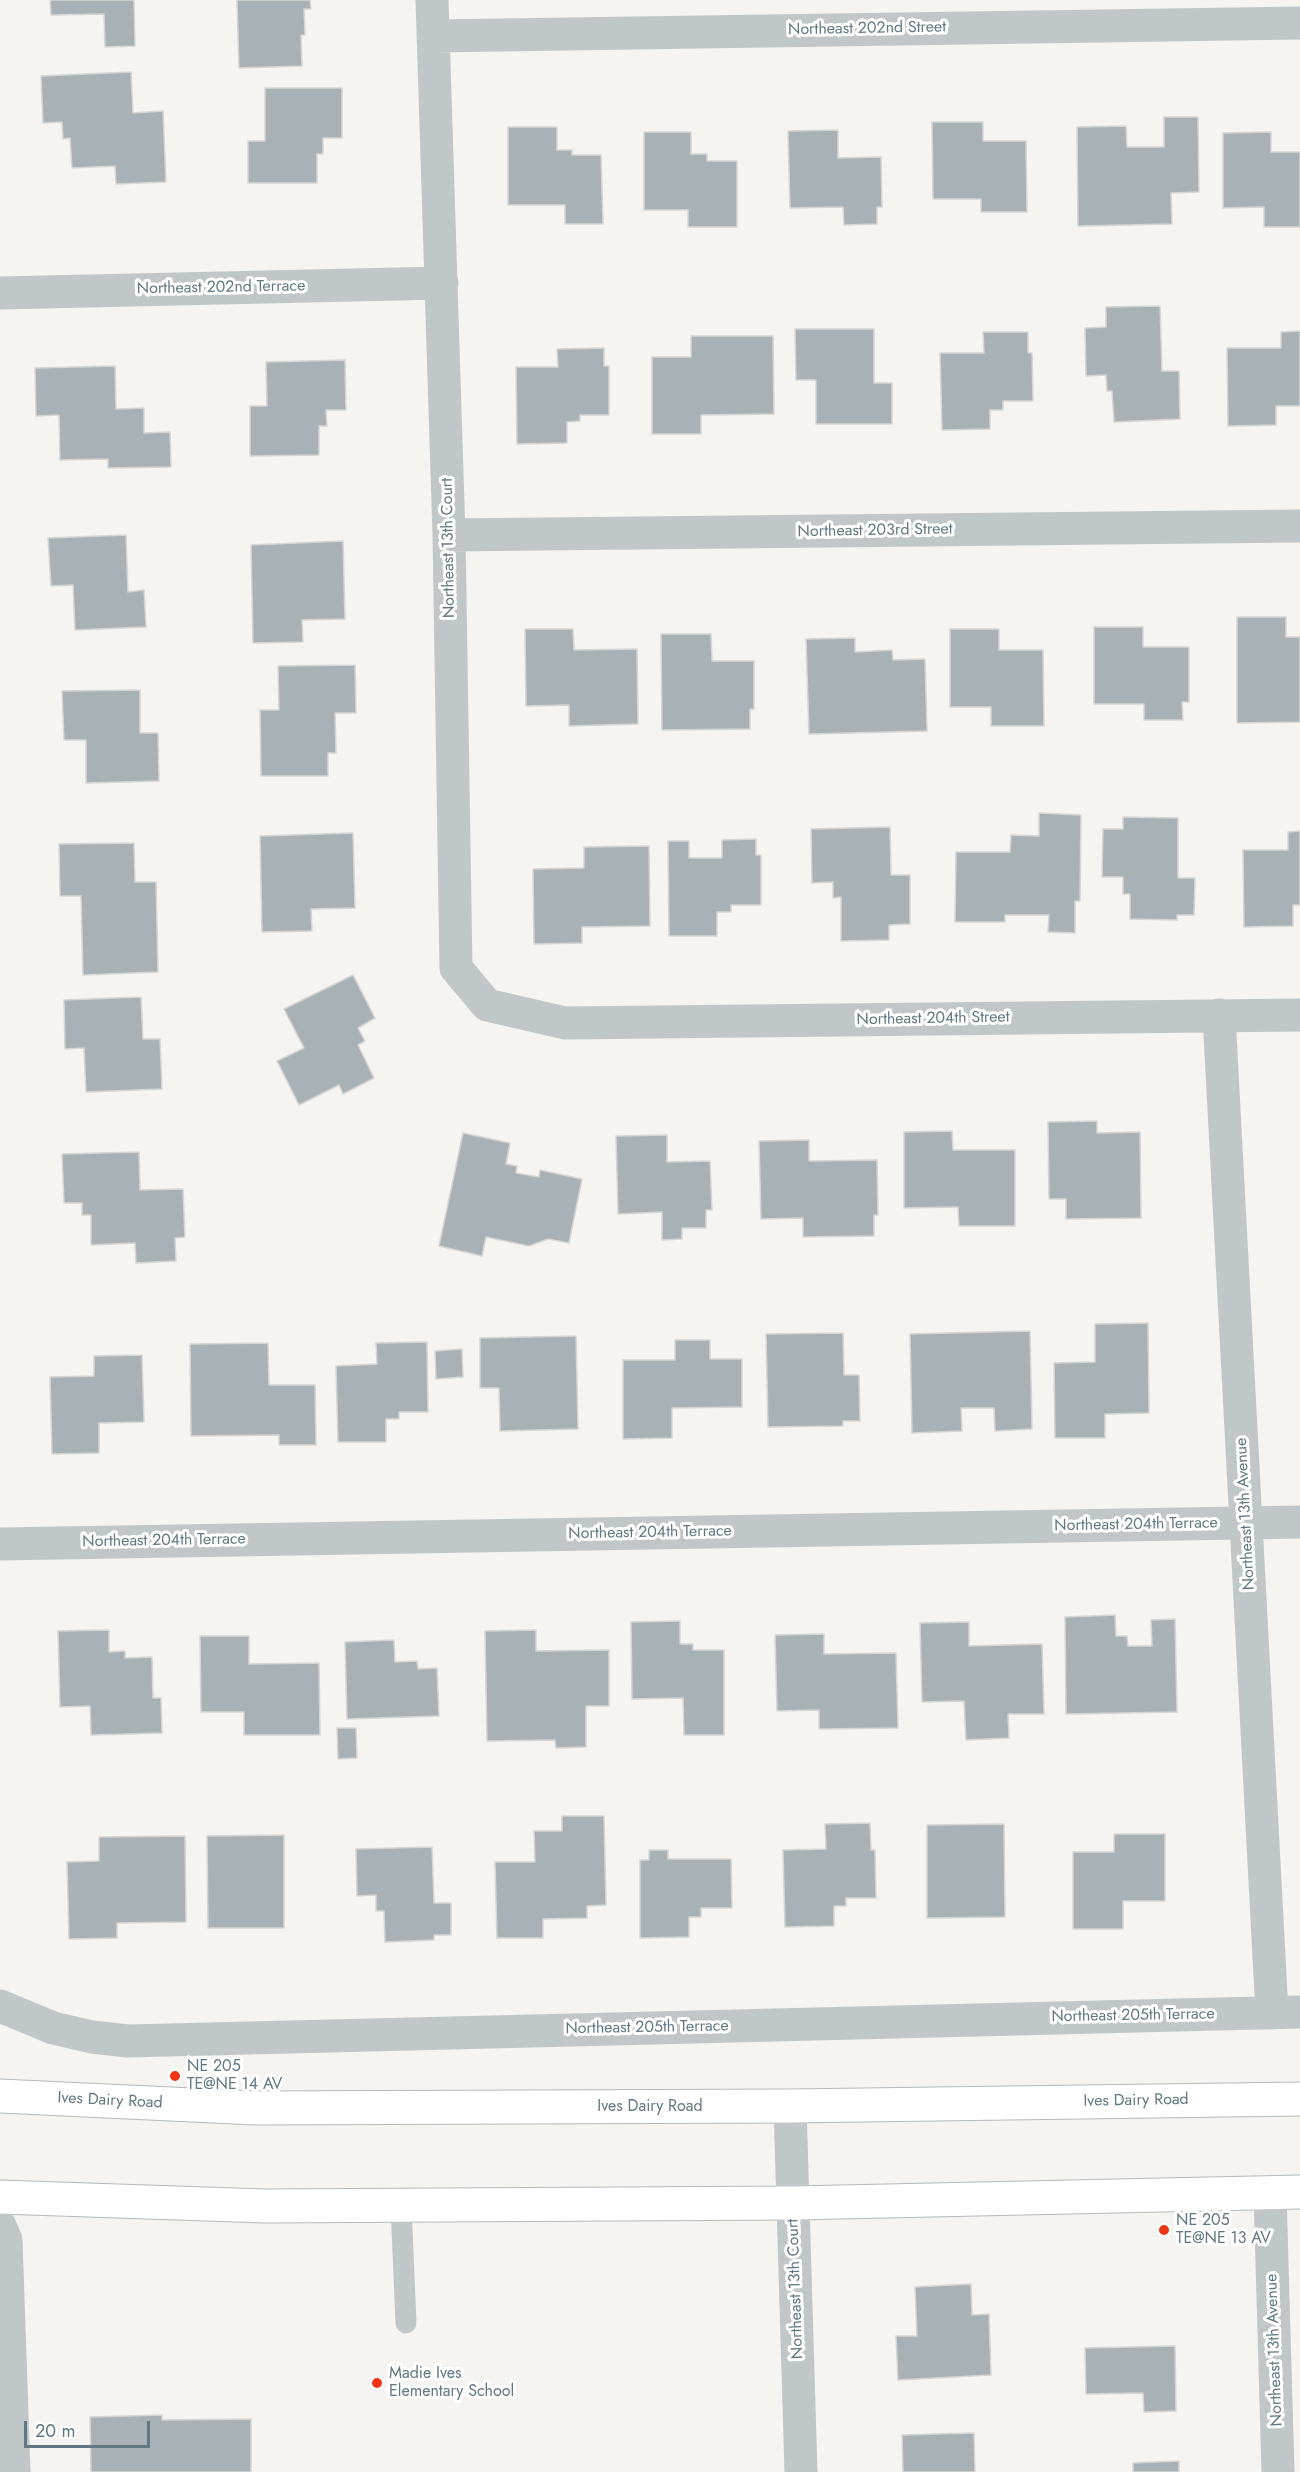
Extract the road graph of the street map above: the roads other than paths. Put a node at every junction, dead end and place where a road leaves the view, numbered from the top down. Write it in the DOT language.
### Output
graph roads {
  1 [pos="432,0"];
  2 [pos="1300,22"];
  3 [pos="434,36"];
  4 [pos="442,284"];
  5 [pos="0,292"];
  6 [pos="1300,526"];
  7 [pos="449,535"];
  8 [pos="1219,1015"];
  9 [pos="1300,1015"];
  10 [pos="565,1023"];
  11 [pos="1300,1522"];
  12 [pos="1247,1523"];
  13 [pos="0,1544"];
  14 [pos="0,2006"];
  15 [pos="1286,2013"];
  16 [pos="0,2096"];
  17 [pos="1300,2098"];
  18 [pos="790,2106"];
  19 [pos="1285,2192"];
  20 [pos="0,2197"];
  21 [pos="794,2203"];
  22 [pos="401,2205"];
  23 [pos="0,2226"];
  24 [pos="4,2299"];
  25 [pos="406,2323"];
  26 [pos="14,2472"];
  27 [pos="801,2472"];
  28 [pos="1278,2472"];
  1 -- 3 [label="street, Northeast 13th Court"];
  2 -- 3 [label="street, Northeast 202nd Street"];
  3 -- 4 [label="street, Northeast 13th Court"];
  4 -- 5 [label="street, Northeast 202nd Terrace"];
  4 -- 7 [label="street, Northeast 13th Court"];
  6 -- 7 [label="street, Northeast 203rd Street"];
  7 -- 10 [label="street, Northeast 13th Court"];
  8 -- 9 [label="street, Northeast 204th Street"];
  8 -- 10 [label="street, Northeast 204th Street"];
  8 -- 12 [label="street, Northeast 13th Avenue"];
  11 -- 12 [label="street, Northeast 204th Terrace"];
  12 -- 13 [label="street, Northeast 204th Terrace"];
  12 -- 15 [label="street, Northeast 13th Avenue"];
  14 -- 15 [label="street, Northeast 205th Terrace"];
  16 -- 18 [label="main road, Ives Dairy Road"];
  17 -- 18 [label="main road, Ives Dairy Road"];
  18 -- 21 [label="street, Northeast 13th Court"];
  19 -- 21 [label="main road"];
  19 -- 28 [label="street, Northeast 13th Avenue"];
  20 -- 22 [label="main road"];
  21 -- 22 [label="main road"];
  21 -- 27 [label="street, Northeast 13th Court"];
  22 -- 25 [label="lane"];
  23 -- 24 [label="street"];
  24 -- 26 [label="street"];
}
